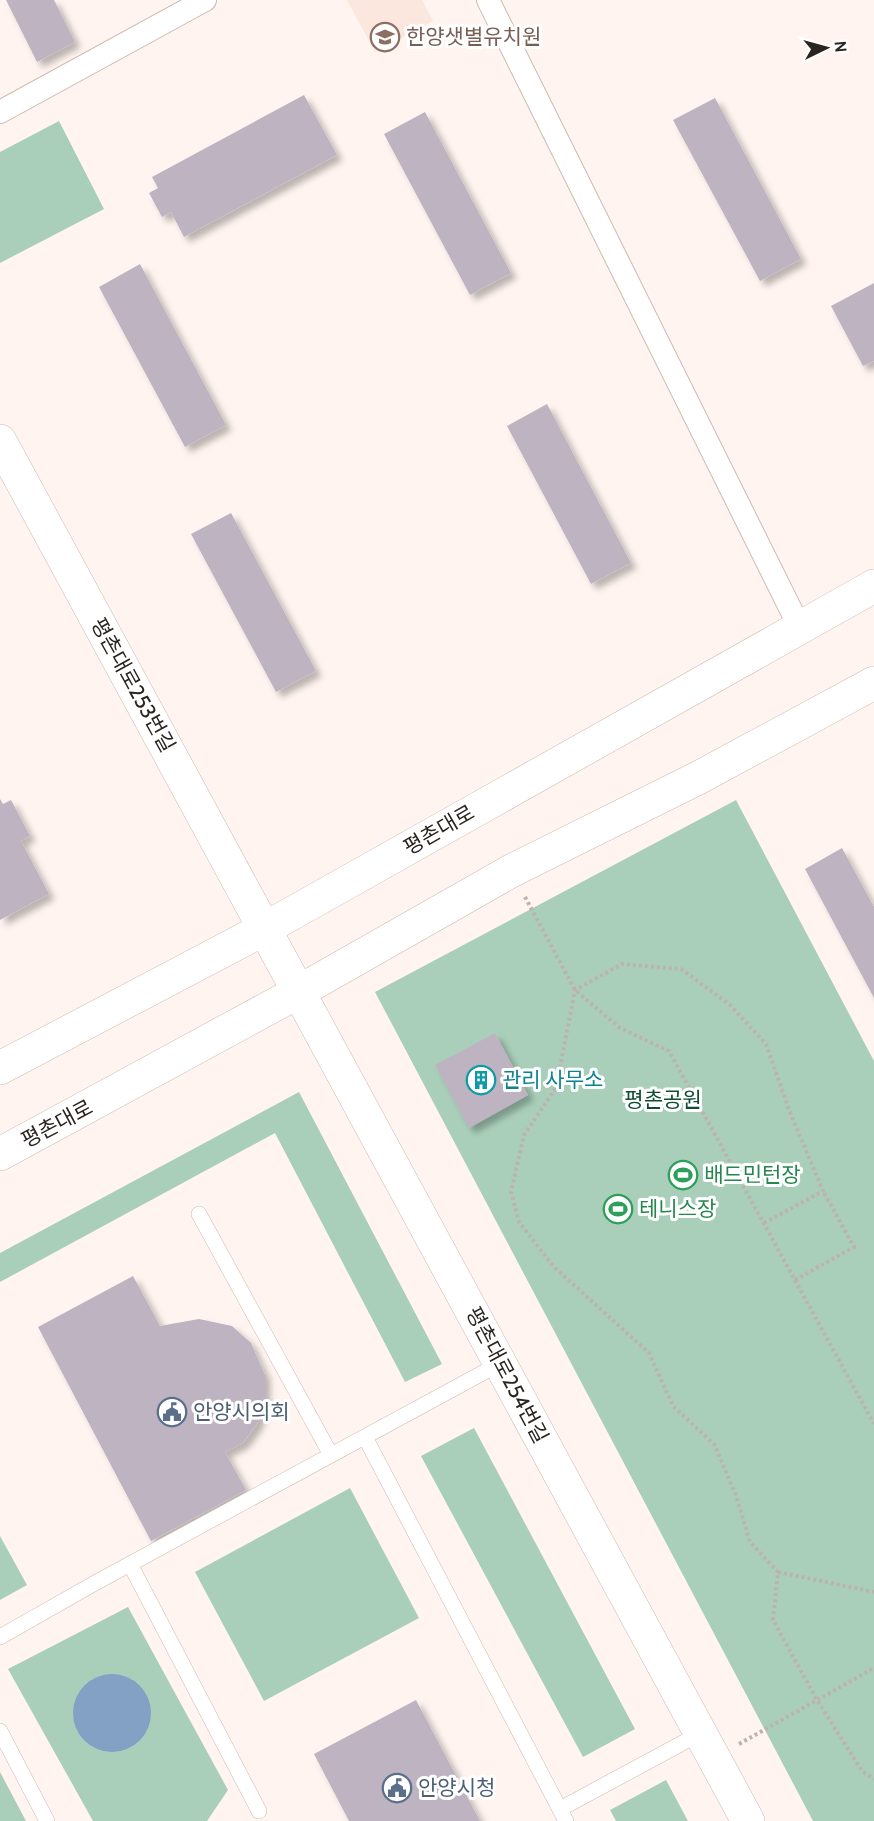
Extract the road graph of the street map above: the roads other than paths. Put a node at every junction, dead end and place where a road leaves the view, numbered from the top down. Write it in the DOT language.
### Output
graph roads {
  1 [pos="205,0"];
  2 [pos="488,0"];
  3 [pos="0,112"];
  4 [pos="0,441"];
  5 [pos="874,586"];
  6 [pos="799,626"];
  7 [pos="874,683"];
  8 [pos="266,928"];
  9 [pos="300,992"];
  10 [pos="0,1068"];
  11 [pos="0,1154"];
  12 [pos="199,1214"];
  13 [pos="501,1363"];
  14 [pos="365,1437"];
  15 [pos="331,1455"];
  16 [pos="130,1564"];
  17 [pos="0,1638"];
  18 [pos="0,1731"];
  19 [pos="708,1746"];
  20 [pos="563,1815"];
  21 [pos="259,1818"];
  22 [pos="47,1821"];
  23 [pos="748,1821"];
  1 -- 3 [label="street"];
  2 -- 6 [label="street"];
  4 -- 8 [label="street, 평촌대로253번길"];
  5 -- 6 [label="street, 평촌대로"];
  6 -- 8 [label="street, 평촌대로"];
  7 -- 9 [label="street, 평촌대로"];
  8 -- 9 [label="street, 평촌대로254번길"];
  8 -- 10 [label="street, 평촌대로"];
  9 -- 11 [label="street, 평촌대로"];
  9 -- 13 [label="street, 평촌대로254번길"];
  12 -- 15 [label="lane"];
  13 -- 14 [label="lane"];
  13 -- 19 [label="street, 평촌대로254번길"];
  14 -- 15 [label="lane"];
  14 -- 20 [label="lane"];
  15 -- 16 [label="lane"];
  16 -- 17 [label="lane"];
  16 -- 21 [label="lane"];
  18 -- 22 [label="lane"];
  19 -- 20 [label="lane"];
  19 -- 23 [label="street, 평촌대로254번길"];
}
